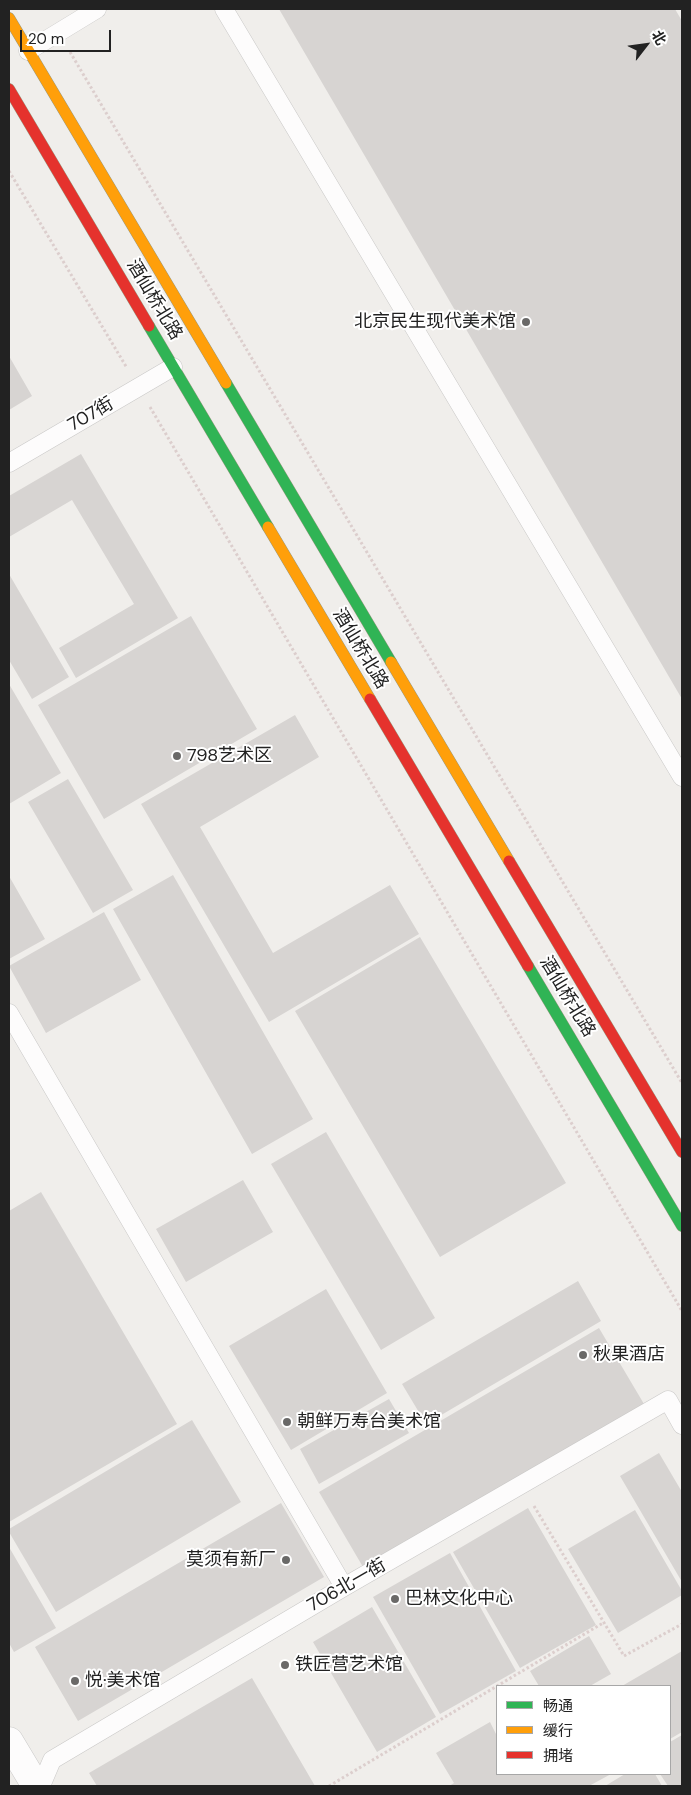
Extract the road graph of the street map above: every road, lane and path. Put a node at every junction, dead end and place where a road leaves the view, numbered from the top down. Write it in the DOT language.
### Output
graph roads {
  1 [pos="97,9"];
  2 [pos="224,9"];
  3 [pos="9,18"];
  4 [pos="59,32"];
  5 [pos="28,51"];
  6 [pos="9,89"];
  7 [pos="9,171"];
  8 [pos="173,367"];
  9 [pos="138,388"];
  10 [pos="9,463"];
  11 [pos="682,777"];
  12 [pos="9,1013"];
  13 [pos="682,1084"];
  14 [pos="682,1152"];
  15 [pos="682,1226"];
  16 [pos="682,1311"];
  17 [pos="682,1425"];
  18 [pos="522,1486"];
  19 [pos="344,1587"];
  20 [pos="603,1623"];
  21 [pos="682,1624"];
  22 [pos="499,1685"];
  23 [pos="496,1687"];
  24 [pos="9,1741"];
  25 [pos="36,1786"];
  26 [pos="41,1786"];
  27 [pos="329,1786"];
  1 -- 4 [label="lane"];
  2 -- 11 [label="lane"];
  3 -- 5 [label="street, 酒仙桥北路"];
  4 -- 5 [label="lane"];
  4 -- 13 [label="path"];
  5 -- 14 [label="street, 酒仙桥北路"];
  6 -- 8 [label="street, 酒仙桥北路"];
  7 -- 9 [label="path"];
  8 -- 9 [label="lane, 707街"];
  8 -- 15 [label="street, 酒仙桥北路"];
  9 -- 10 [label="lane, 707街"];
  9 -- 16 [label="path"];
  12 -- 19 [label="lane"];
  17 -- 18 [label="lane, 706北一街"];
  18 -- 19 [label="lane, 706北一街"];
  18 -- 20 [label="path"];
  19 -- 26 [label="lane, 706北一街"];
  20 -- 21 [label="path"];
  20 -- 22 [label="path"];
  23 -- 27 [label="path"];
  24 -- 25 [label="street"];
}
